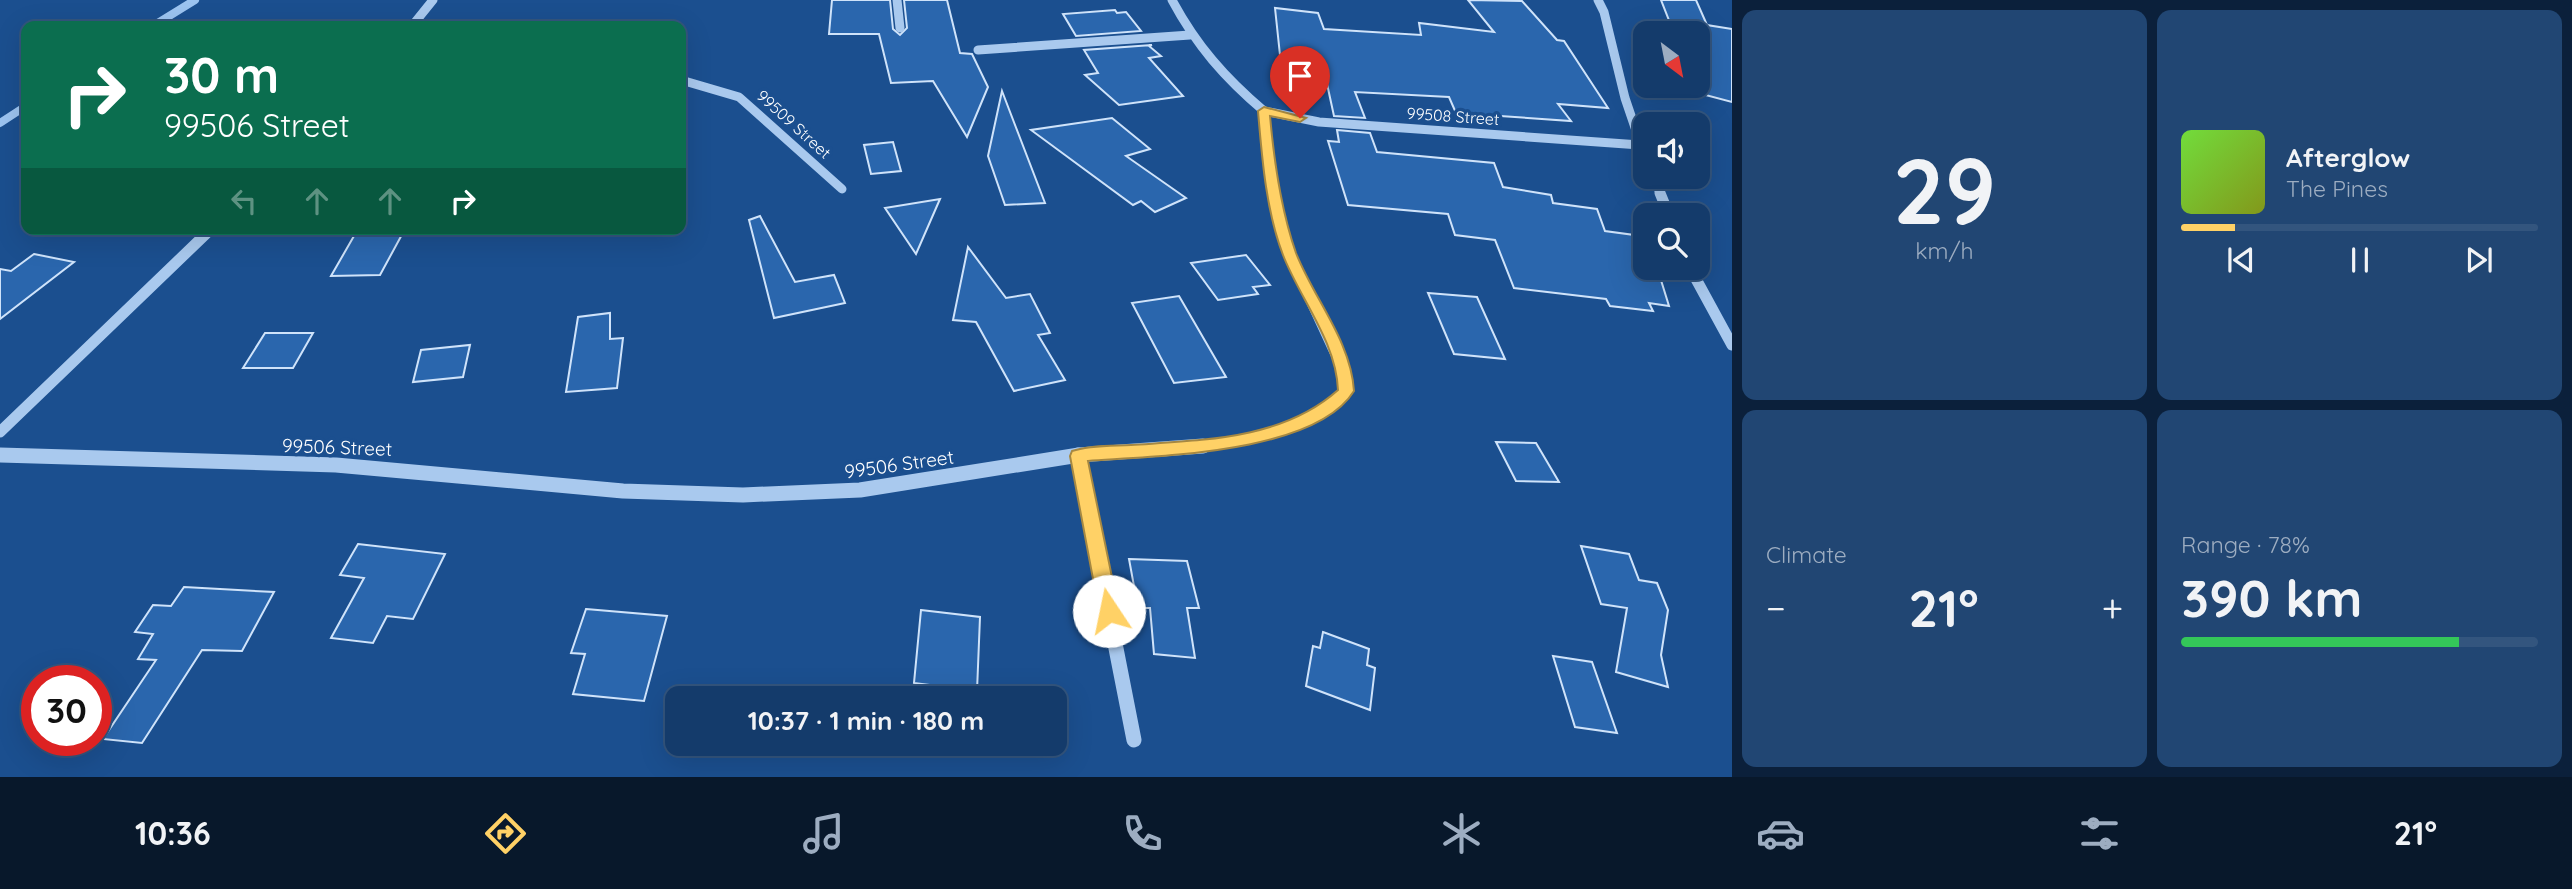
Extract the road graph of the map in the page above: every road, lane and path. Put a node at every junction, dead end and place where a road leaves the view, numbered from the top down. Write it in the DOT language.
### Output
graph roads {
  1 [pos="433,0"];
  2 [pos="897,0"];
  3 [pos="1172,0"];
  4 [pos="1598,0"];
  5 [pos="416,21"];
  6 [pos="900,28"];
  7 [pos="1189,35"];
  8 [pos="978,50"];
  9 [pos="686,81"];
  10 [pos="1264,111"];
  11 [pos="1633,123"];
  12 [pos="1633,145"];
  13 [pos="842,189"];
  14 [pos="205,235"];
  15 [pos="1697,280"];
  16 [pos="1732,345"];
  17 [pos="0,432"];
  18 [pos="0,455"];
  19 [pos="1078,456"];
  20 [pos="1135,740"];
  1 -- 5 [label="street"];
  2 -- 6 [label="street"];
  3 -- 7 [label="street"];
  4 -- 11 [label="street"];
  7 -- 8 [label="street"];
  7 -- 10 [label="street"];
  9 -- 13 [label="street, 99509 Street"];
  10 -- 12 [label="street, 99508 Street"];
  10 -- 19 [label="street, 99506 Street"];
  14 -- 17 [label="street"];
  15 -- 16 [label="street"];
  18 -- 19 [label="street, 99506 Street"];
  19 -- 20 [label="street"];
}
